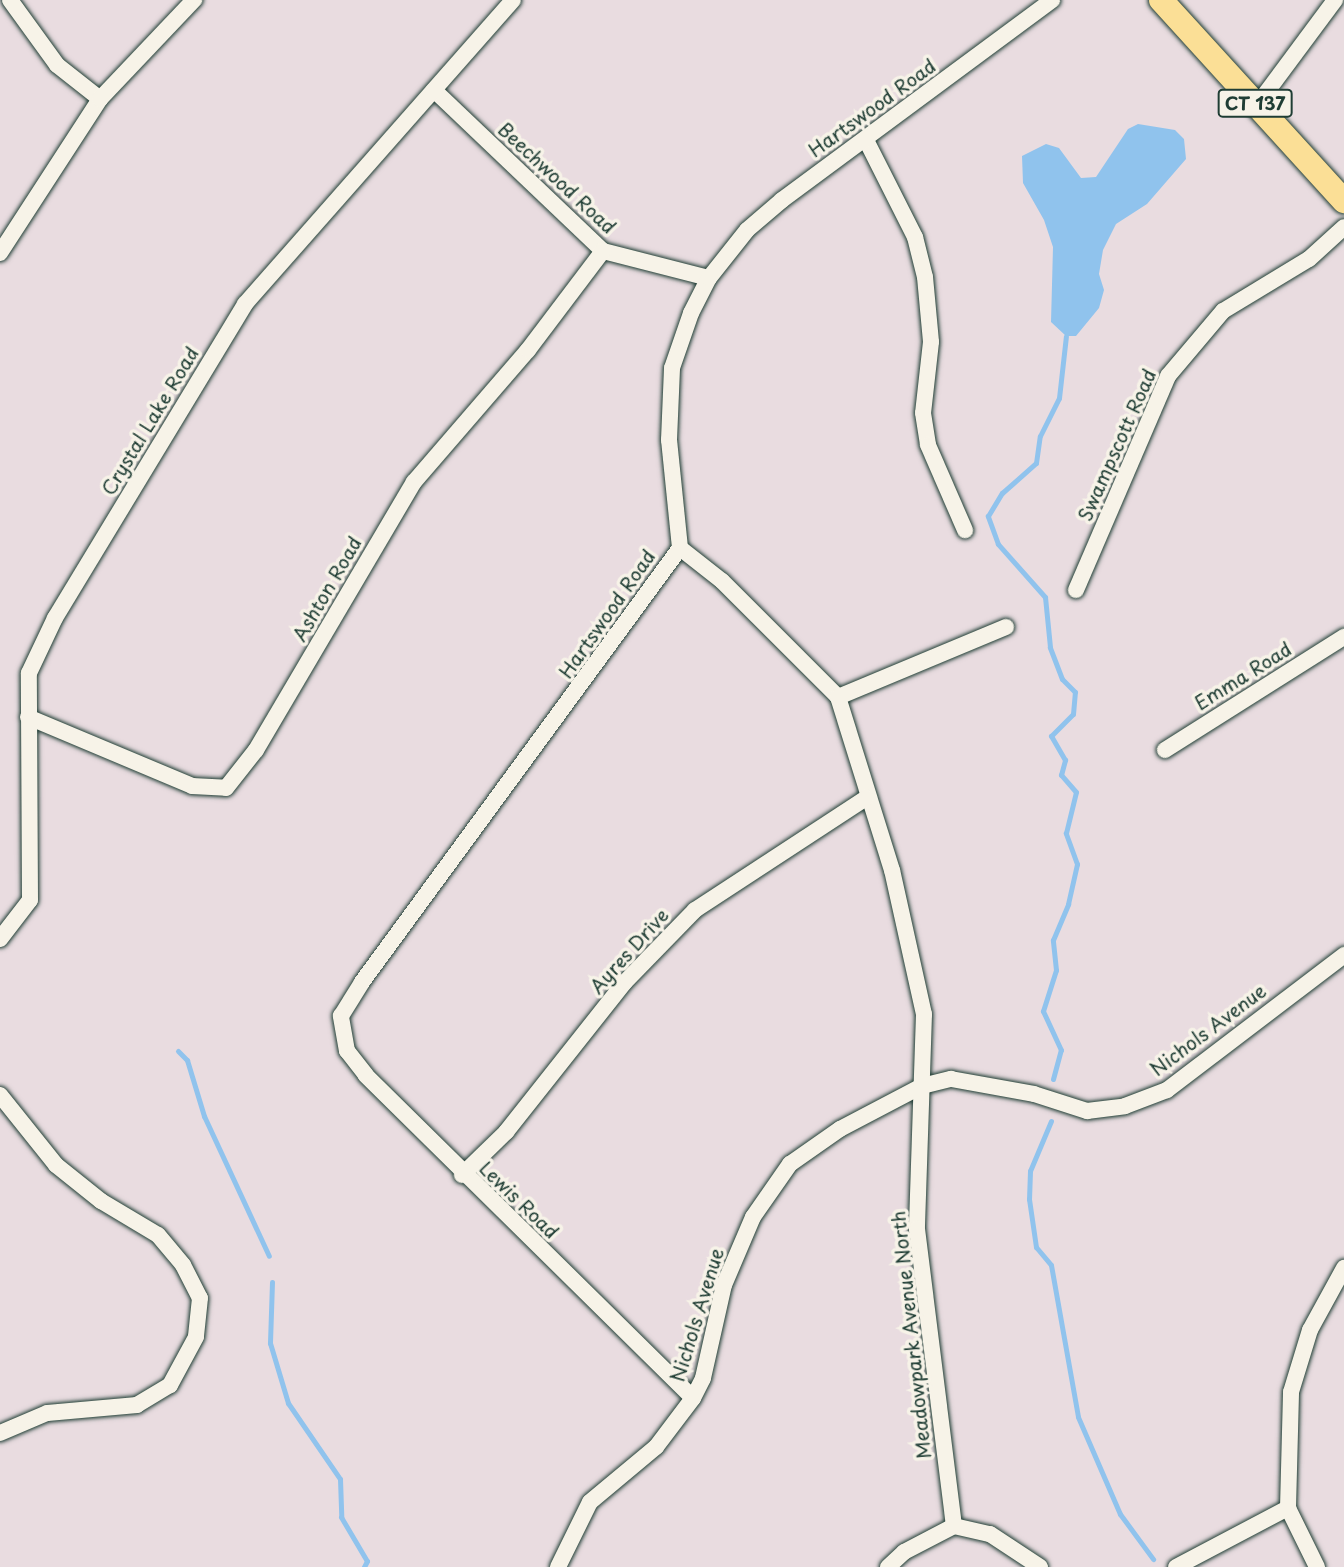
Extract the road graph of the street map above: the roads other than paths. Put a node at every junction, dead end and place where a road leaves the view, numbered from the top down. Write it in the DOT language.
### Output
graph roads {
  1 [pos="10,0"];
  2 [pos="194,0"];
  3 [pos="513,0"];
  4 [pos="1052,0"];
  5 [pos="1161,0"];
  6 [pos="1335,0"];
  7 [pos="433,90"];
  8 [pos="100,99"];
  9 [pos="1257,105"];
  10 [pos="866,140"];
  11 [pos="1344,201"];
  12 [pos="1344,227"];
  13 [pos="603,251"];
  14 [pos="0,253"];
  15 [pos="709,278"];
  16 [pos="965,530"];
  17 [pos="680,548"];
  18 [pos="1076,590"];
  19 [pos="1006,627"];
  20 [pos="1344,637"];
  21 [pos="838,696"];
  22 [pos="28,716"];
  23 [pos="1165,750"];
  24 [pos="866,798"];
  25 [pos="0,939"];
  26 [pos="1344,955"];
  27 [pos="341,1016"];
  28 [pos="922,1086"];
  29 [pos="0,1095"];
  30 [pos="463,1175"];
  31 [pos="1344,1268"];
  32 [pos="693,1398"];
  33 [pos="0,1433"];
  34 [pos="1288,1508"];
  35 [pos="954,1526"];
  36 [pos="558,1567"];
  37 [pos="888,1567"];
  38 [pos="1041,1567"];
  39 [pos="1177,1567"];
  40 [pos="1317,1567"];
  1 -- 8 [label="street"];
  2 -- 8 [label="street"];
  3 -- 7 [label="street, Crystal Lake Road"];
  4 -- 10 [label="street, Hartswood Road"];
  5 -- 9 [label="main road, CT 137"];
  6 -- 9 [label="street"];
  7 -- 13 [label="street, Beechwood Road"];
  7 -- 22 [label="street, Crystal Lake Road"];
  8 -- 14 [label="street"];
  9 -- 11 [label="main road, CT 137"];
  10 -- 15 [label="street, Hartswood Road"];
  10 -- 16 [label="street"];
  12 -- 18 [label="street, Swampscott Road"];
  13 -- 15 [label="street, Beechwood Road"];
  13 -- 22 [label="street, Ashton Road"];
  15 -- 17 [label="street, Hartswood Road"];
  17 -- 21 [label="street, Meadowpark Avenue North"];
  17 -- 27 [label="street, Hartswood Road"];
  19 -- 21 [label="street"];
  20 -- 23 [label="street, Emma Road"];
  21 -- 24 [label="street, Meadowpark Avenue North"];
  22 -- 25 [label="street, Crystal Lake Road"];
  24 -- 28 [label="street, Meadowpark Avenue North"];
  24 -- 30 [label="street, Ayres Drive"];
  26 -- 28 [label="street, Nichols Avenue"];
  27 -- 30 [label="street, Lewis Road"];
  28 -- 32 [label="street, Nichols Avenue"];
  28 -- 35 [label="street, Meadowpark Avenue North"];
  29 -- 33 [label="street"];
  30 -- 32 [label="street, Lewis Road"];
  31 -- 34 [label="street"];
  32 -- 36 [label="street, Nichols Avenue"];
  34 -- 39 [label="street"];
  34 -- 40 [label="street"];
  35 -- 37 [label="street"];
  35 -- 38 [label="street"];
}
